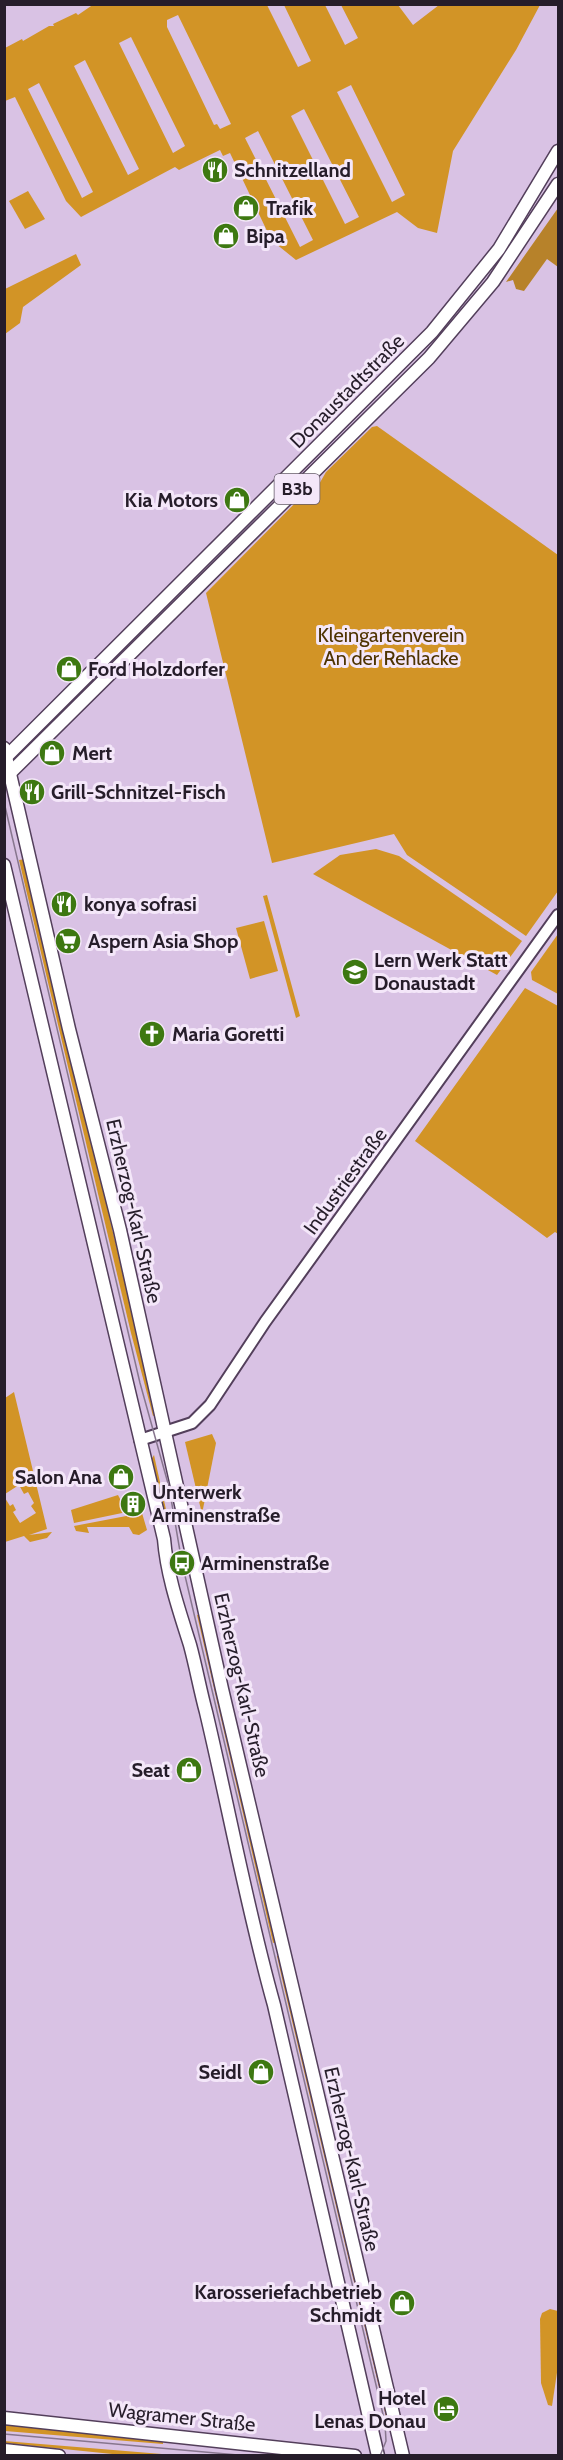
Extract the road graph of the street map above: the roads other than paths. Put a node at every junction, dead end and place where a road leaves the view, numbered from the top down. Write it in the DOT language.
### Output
graph roads {
  1 [pos="558,151"];
  2 [pos="558,184"];
  3 [pos="5,755"];
  4 [pos="8,776"];
  5 [pos="4,865"];
  6 [pos="558,915"];
  7 [pos="165,1433"];
  8 [pos="140,1440"];
  9 [pos="4,2418"];
  10 [pos="4,2450"];
  11 [pos="59,2456"];
  12 [pos="355,2456"];
  13 [pos="378,2456"];
  14 [pos="403,2456"];
  1 -- 3 [label="main road, Donaustadtstraße / B3b"];
  2 -- 4 [label="main road, Donaustadtstraße / B3b"];
  3 -- 4 [label="main road, Erzherzog-Karl-Straße"];
  4 -- 7 [label="main road, Erzherzog-Karl-Straße"];
  5 -- 8 [label="main road, Erzherzog-Karl-Straße"];
  6 -- 7 [label="street, Industriestraße"];
  7 -- 8 [label="street, Industriestraße"];
  7 -- 14 [label="main road, Erzherzog-Karl-Straße"];
  8 -- 13 [label="main road, Erzherzog-Karl-Straße"];
  9 -- 12 [label="main road, Wagramer Straße"];
  10 -- 11 [label="main road"];
}
